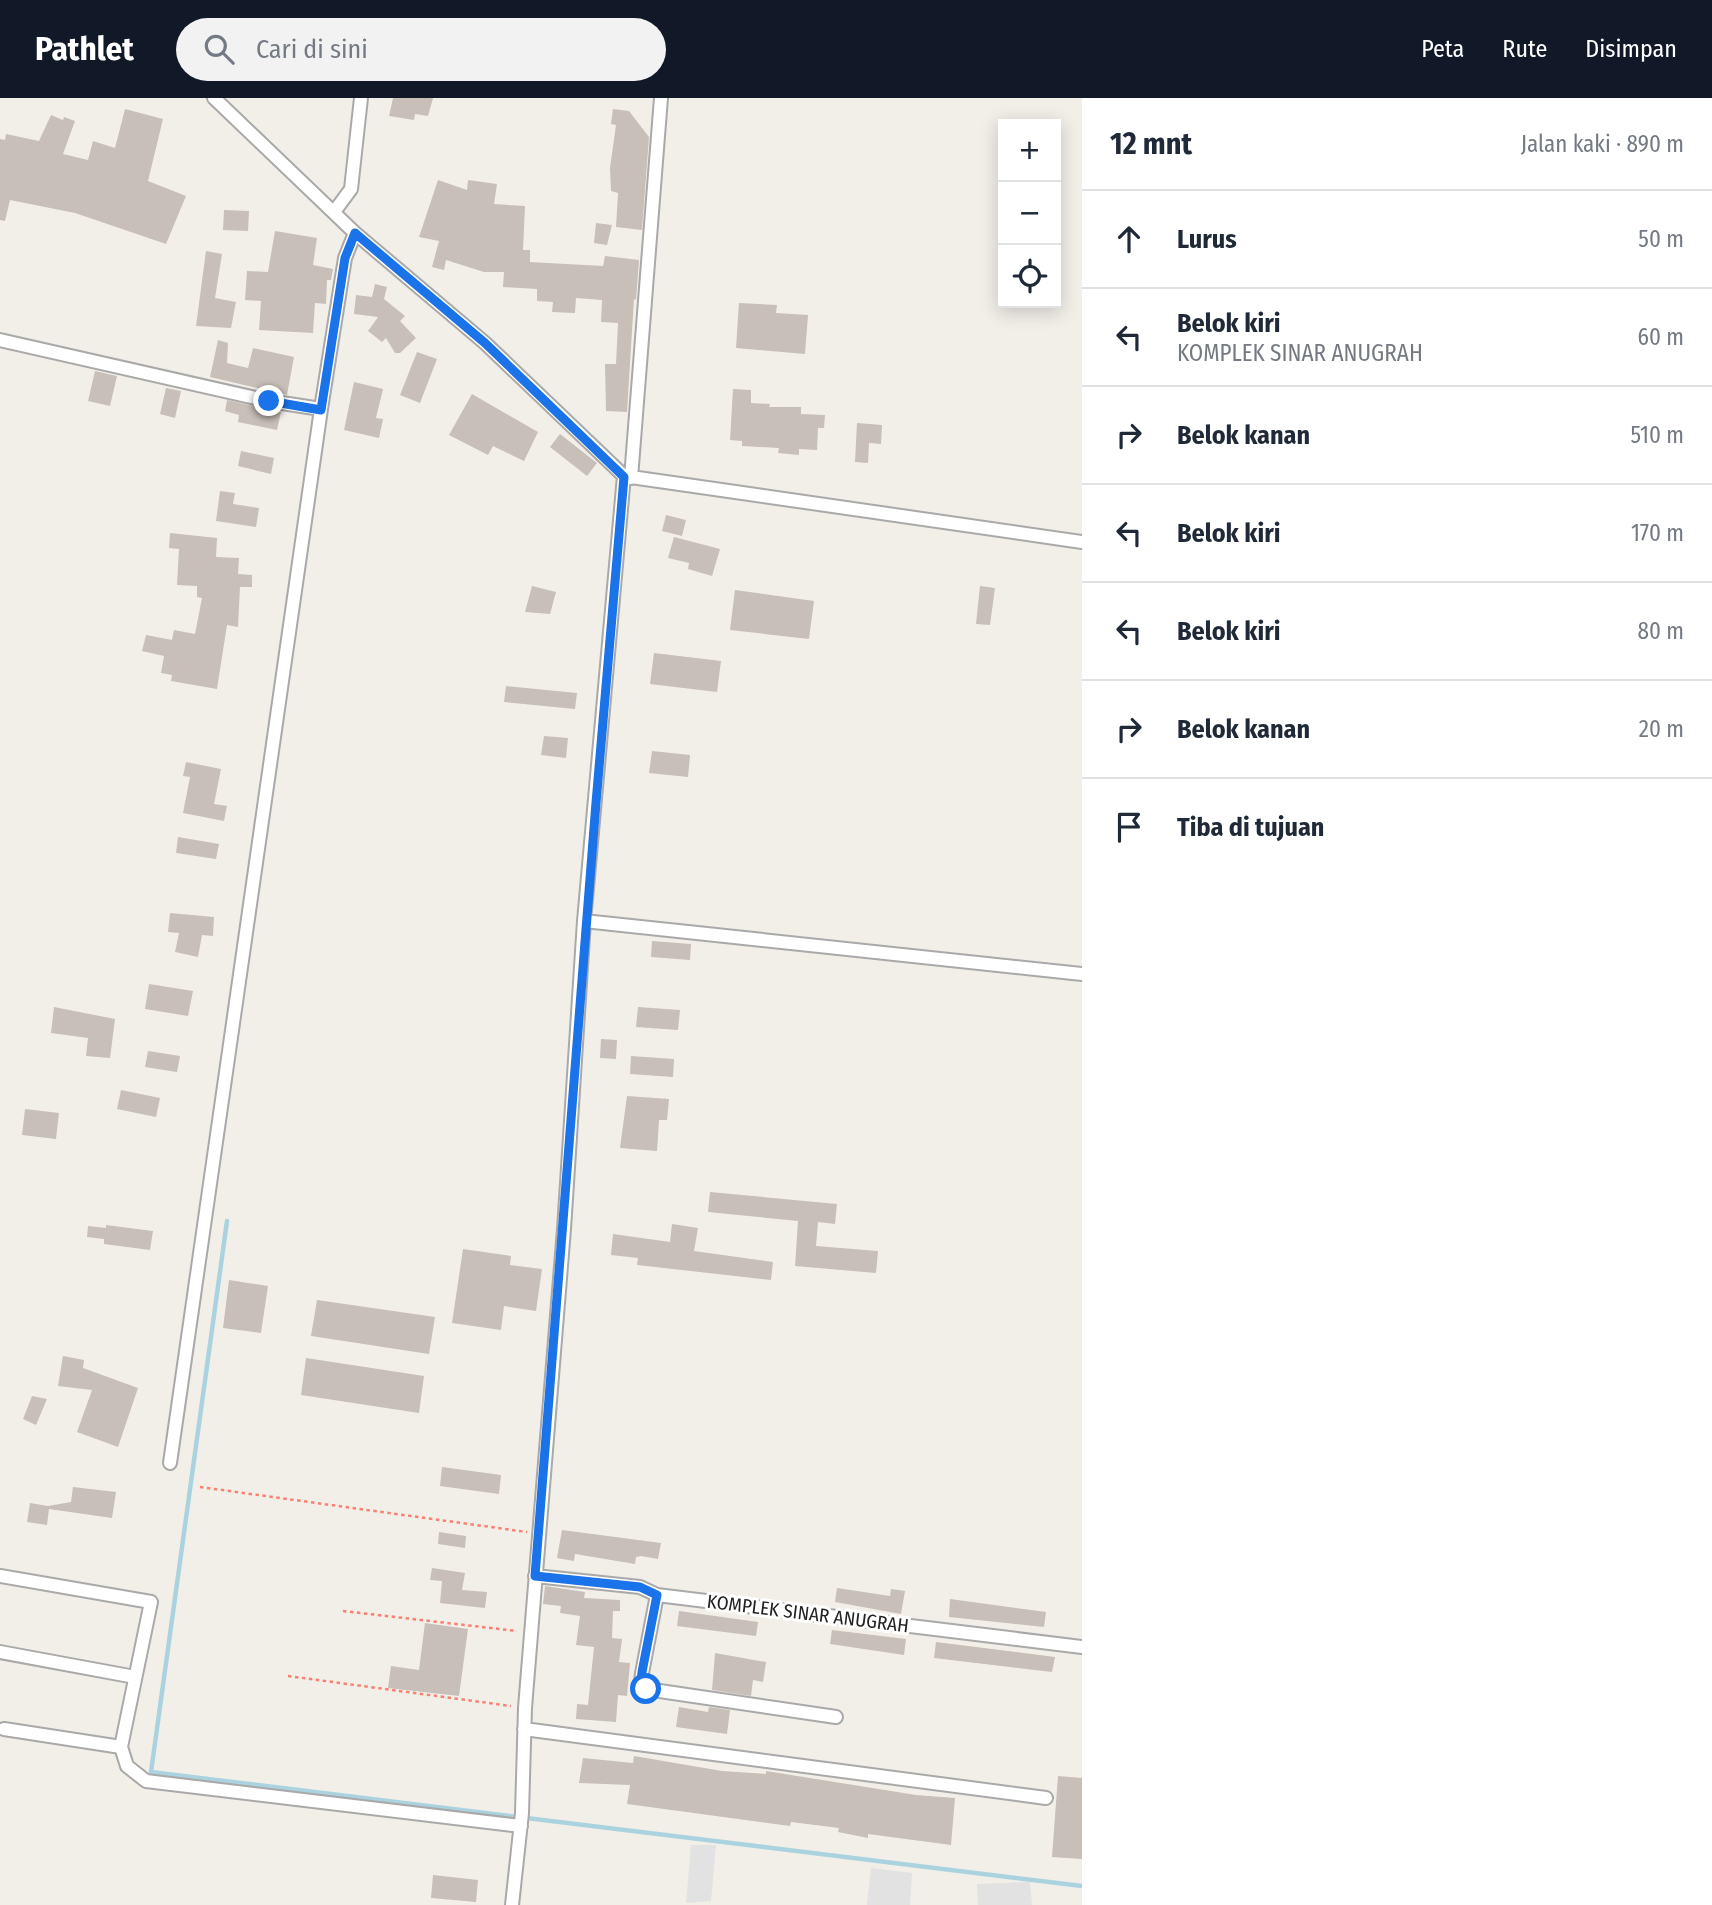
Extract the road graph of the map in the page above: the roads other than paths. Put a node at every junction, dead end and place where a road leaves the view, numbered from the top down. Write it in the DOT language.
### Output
graph roads {
  1 [pos="214,98"];
  2 [pos="361,98"];
  3 [pos="661,98"];
  4 [pos="334,212"];
  5 [pos="355,233"];
  6 [pos="0,340"];
  7 [pos="321,410"];
  8 [pos="628,477"];
  9 [pos="1082,542"];
  10 [pos="584,921"];
  11 [pos="1082,974"];
  12 [pos="170,1463"];
  13 [pos="0,1576"];
  14 [pos="535,1576"];
  15 [pos="657,1595"];
  16 [pos="1082,1647"];
  17 [pos="0,1652"];
  18 [pos="135,1677"];
  19 [pos="836,1717"];
  20 [pos="4,1729"];
  21 [pos="524,1729"];
  22 [pos="121,1747"];
  23 [pos="1046,1798"];
  24 [pos="522,1819"];
  25 [pos="512,1905"];
  1 -- 4 [label="street"];
  2 -- 4 [label="street"];
  3 -- 8 [label="street"];
  4 -- 5 [label="street"];
  5 -- 7 [label="street"];
  5 -- 8 [label="street"];
  6 -- 7 [label="street"];
  7 -- 12 [label="street"];
  8 -- 9 [label="street"];
  8 -- 10 [label="street"];
  10 -- 11 [label="street"];
  10 -- 14 [label="street"];
  13 -- 18 [label="street"];
  14 -- 15 [label="street, KOMPLEK SINAR ANUGRAH"];
  14 -- 21 [label="street"];
  15 -- 16 [label="street, KOMPLEK SINAR ANUGRAH"];
  15 -- 19 [label="street"];
  17 -- 18 [label="street"];
  18 -- 22 [label="street"];
  20 -- 22 [label="street"];
  21 -- 23 [label="street"];
  21 -- 24 [label="street"];
  22 -- 24 [label="street"];
  24 -- 25 [label="street"];
}
